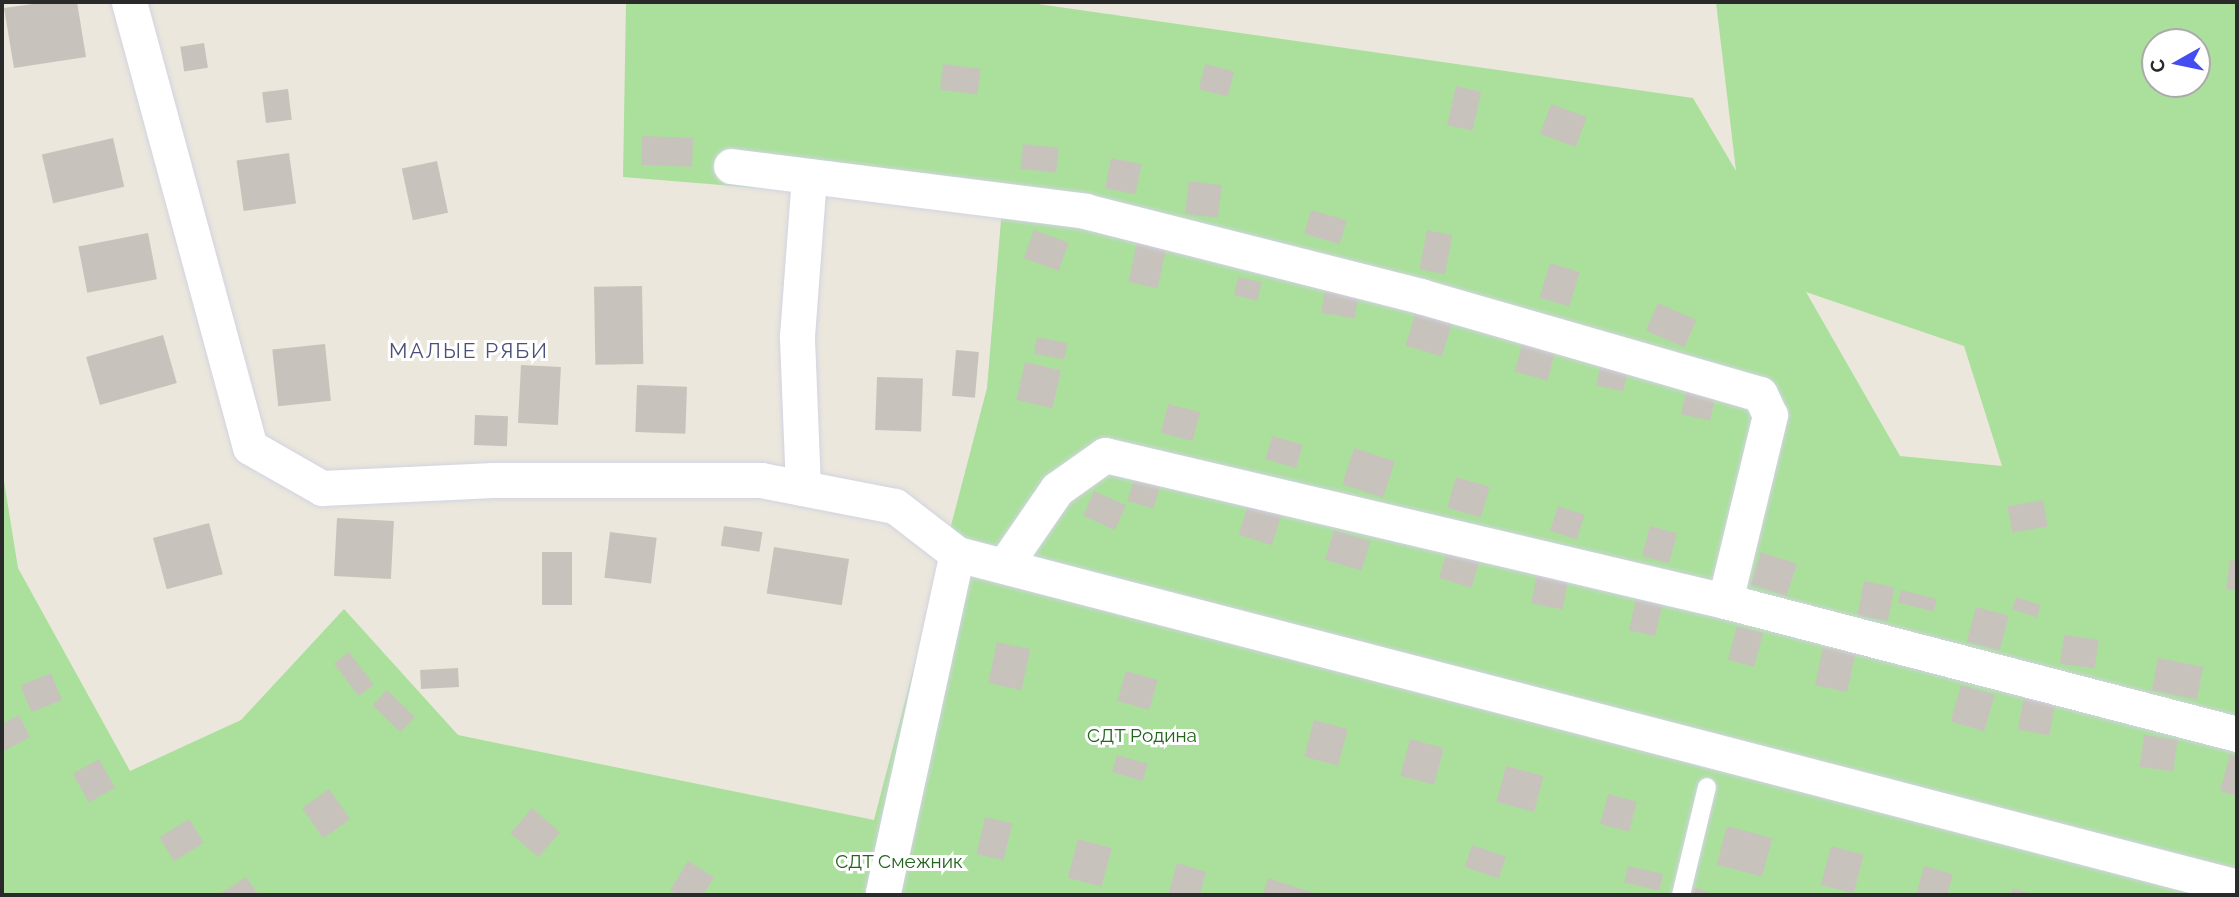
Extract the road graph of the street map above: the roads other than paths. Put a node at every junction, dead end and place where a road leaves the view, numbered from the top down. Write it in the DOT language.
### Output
graph roads {
  1 [pos="130,2"];
  2 [pos="731,166"];
  3 [pos="809,176"];
  4 [pos="803,488"];
  5 [pos="957,554"];
  6 [pos="1004,566"];
  7 [pos="1725,601"];
  8 [pos="2237,734"];
  9 [pos="1707,787"];
  10 [pos="2237,887"];
  11 [pos="887,894"];
  12 [pos="1681,895"];
  1 -- 4 [label="street"];
  2 -- 3 [label="street"];
  3 -- 4 [label="street"];
  3 -- 7 [label="street"];
  4 -- 5 [label="street"];
  5 -- 6 [label="street"];
  5 -- 11 [label="street"];
  6 -- 7 [label="street"];
  6 -- 10 [label="street"];
  7 -- 8 [label="street"];
  9 -- 12 [label="lane"];
}
